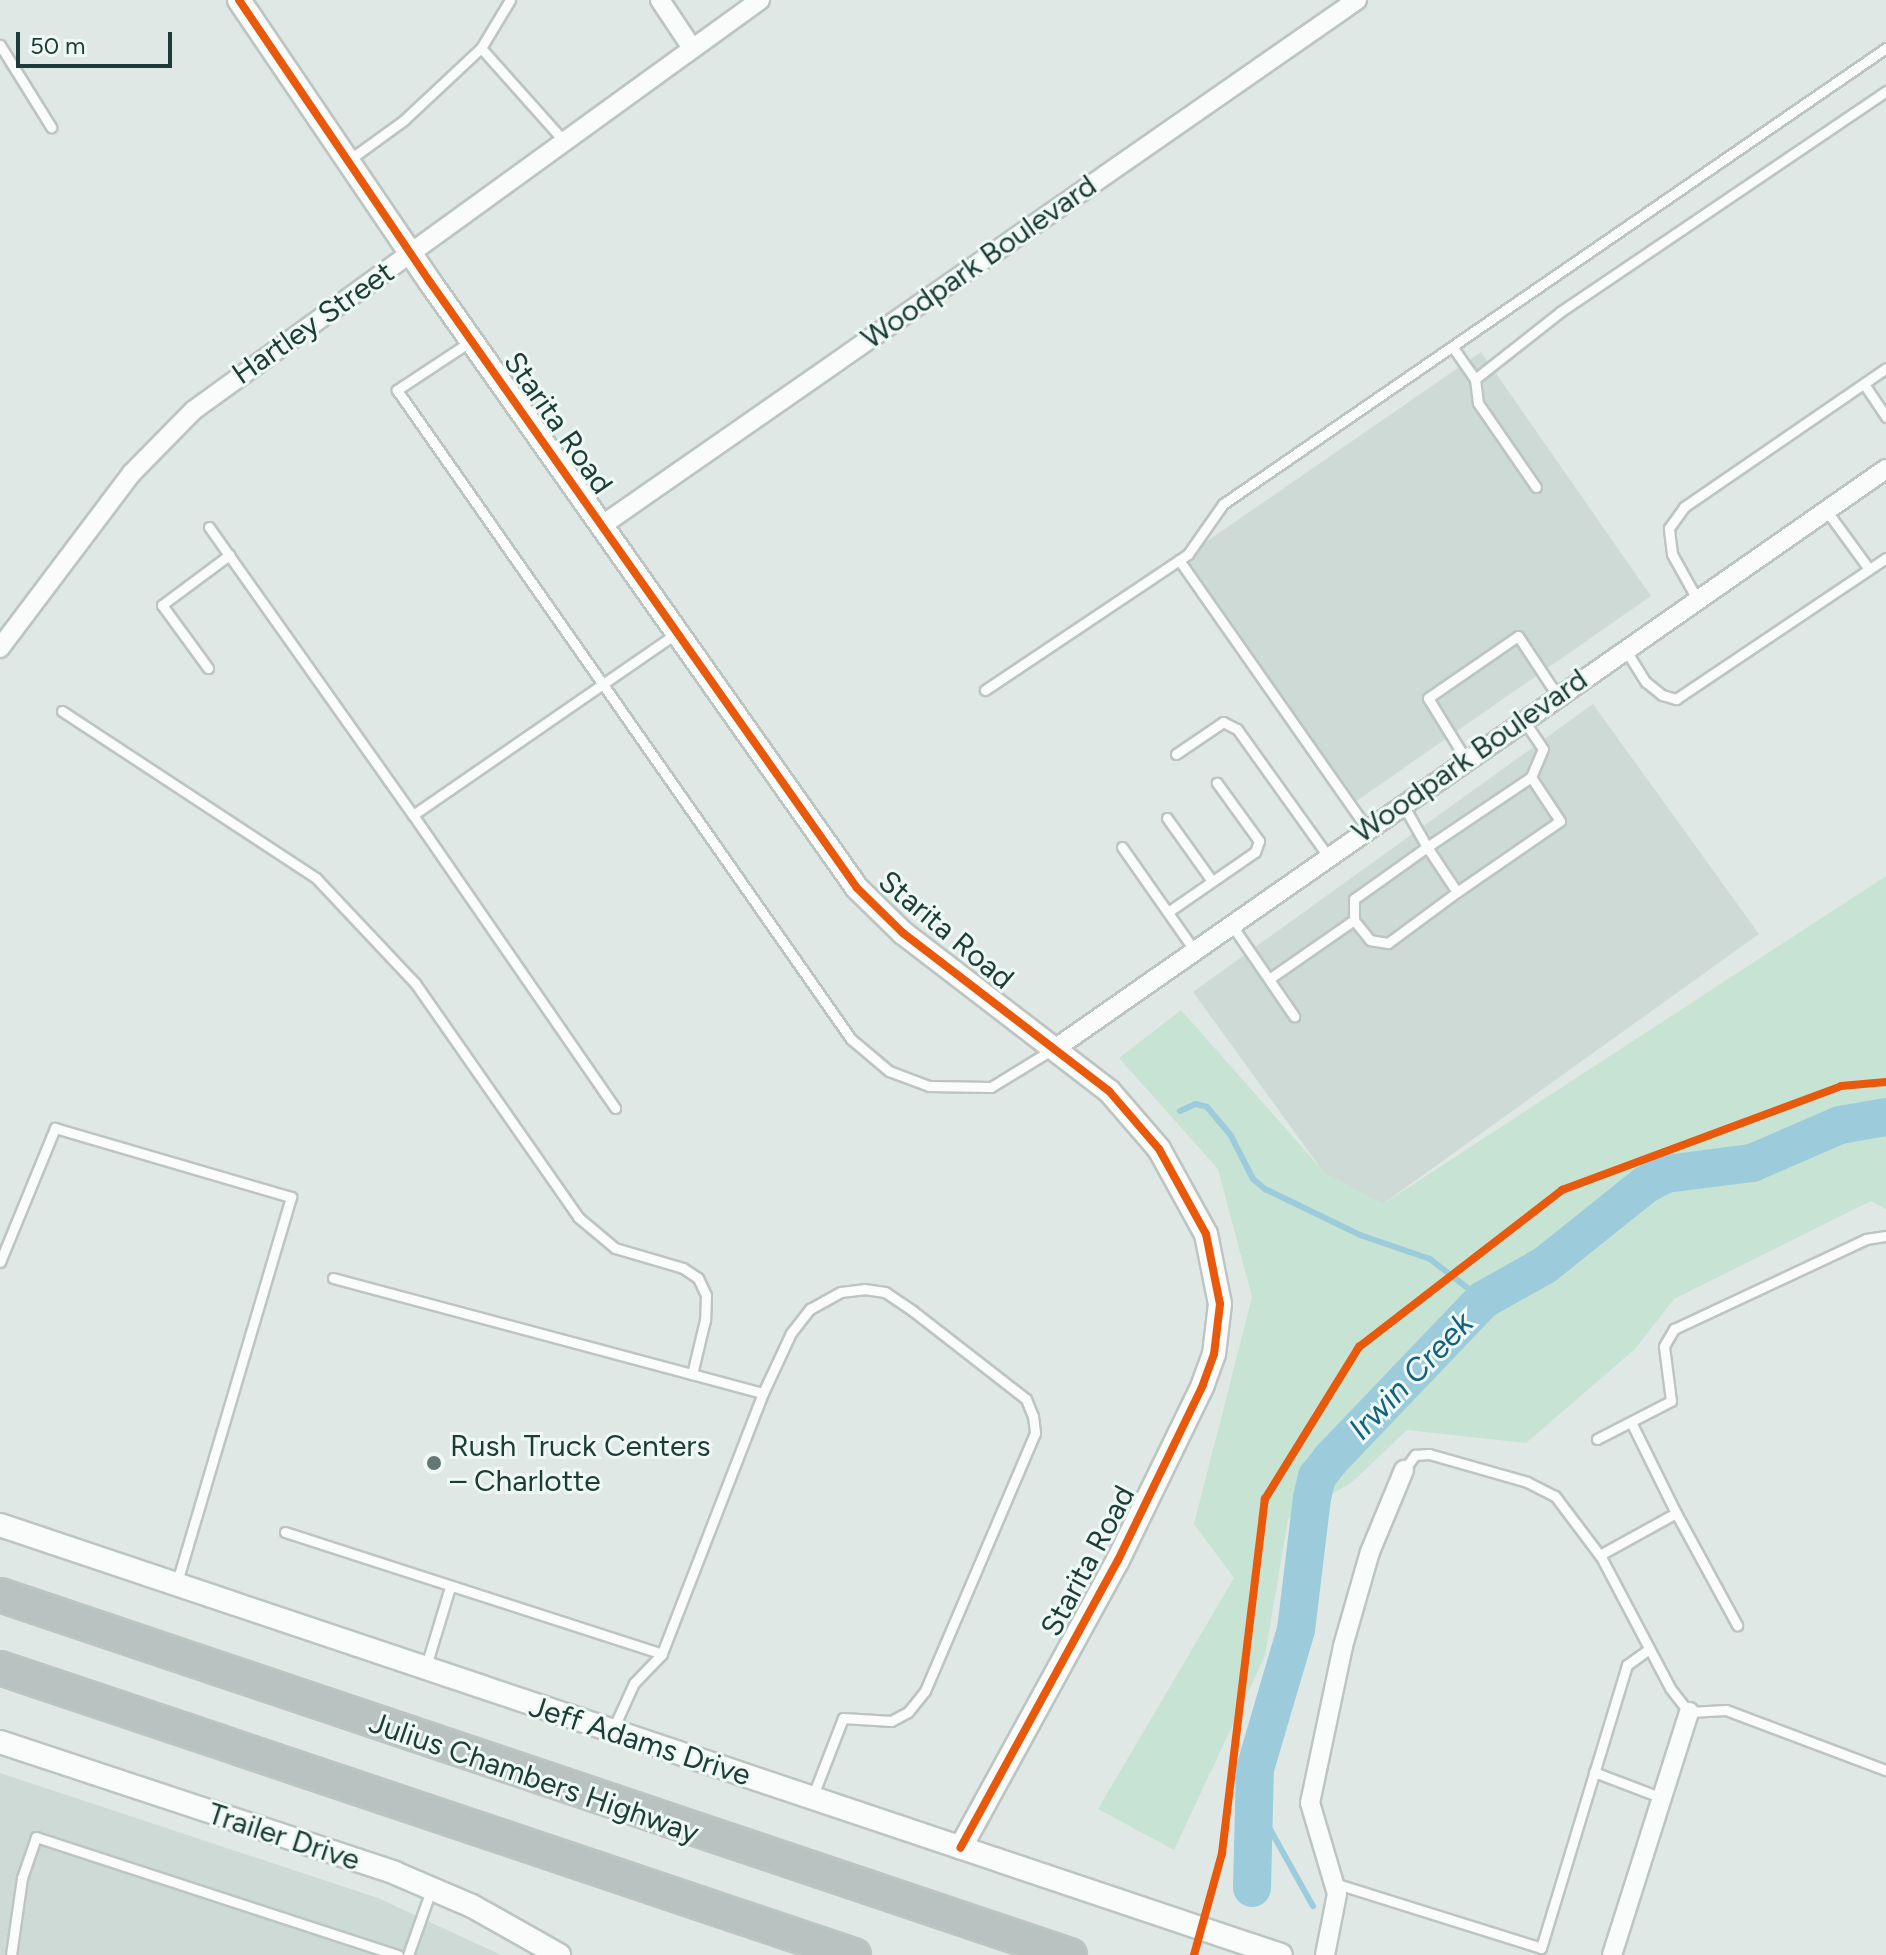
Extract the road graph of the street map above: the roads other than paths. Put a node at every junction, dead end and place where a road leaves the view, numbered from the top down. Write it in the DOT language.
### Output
graph roads {
  1 [pos="239,0"];
  2 [pos="510,0"];
  3 [pos="660,0"];
  4 [pos="760,0"];
  5 [pos="1357,0"];
  6 [pos="0,45"];
  7 [pos="481,48"];
  8 [pos="692,48"];
  9 [pos="1886,48"];
  10 [pos="1886,91"];
  11 [pos="51,127"];
  12 [pos="563,140"];
  13 [pos="349,160"];
  14 [pos="413,251"];
  15 [pos="471,341"];
  16 [pos="1454,349"];
  17 [pos="1886,368"];
  18 [pos="1475,379"];
  19 [pos="1864,384"];
  20 [pos="1886,417"];
  21 [pos="1886,469"];
  22 [pos="1536,487"];
  23 [pos="1826,510"];
  24 [pos="601,526"];
  25 [pos="209,527"];
  26 [pos="229,555"];
  27 [pos="1886,558"];
  28 [pos="1179,560"];
  29 [pos="1869,569"];
  30 [pos="1697,599"];
  31 [pos="677,633"];
  32 [pos="0,648"];
  33 [pos="1625,649"];
  34 [pos="208,668"];
  35 [pos="600,686"];
  36 [pos="985,690"];
  37 [pos="1557,695"];
  38 [pos="62,711"];
  39 [pos="1522,718"];
  40 [pos="1176,754"];
  41 [pos="1465,758"];
  42 [pos="1531,777"];
  43 [pos="1217,783"];
  44 [pos="1402,803"];
  45 [pos="413,815"];
  46 [pos="1167,818"];
  47 [pos="1367,828"];
  48 [pos="1122,847"];
  49 [pos="1427,847"];
  50 [pos="1328,856"];
  51 [pos="1212,881"];
  52 [pos="1457,892"];
  53 [pos="1168,912"];
  54 [pos="1354,920"];
  55 [pos="1231,924"];
  56 [pos="1194,950"];
  57 [pos="1269,979"];
  58 [pos="1294,1016"];
  59 [pos="1056,1048"];
  60 [pos="615,1108"];
  61 [pos="1886,1236"];
  62 [pos="0,1262"];
  63 [pos="333,1278"];
  64 [pos="692,1374"];
  65 [pos="763,1393"];
  66 [pos="1631,1422"];
  67 [pos="1597,1439"];
  68 [pos="1404,1470"];
  69 [pos="1676,1513"];
  70 [pos="0,1525"];
  71 [pos="285,1532"];
  72 [pos="1601,1557"];
  73 [pos="176,1584"];
  74 [pos="450,1587"];
  75 [pos="0,1595"];
  76 [pos="1737,1625"];
  77 [pos="1649,1649"];
  78 [pos="662,1654"];
  79 [pos="0,1668"];
  80 [pos="425,1669"];
  81 [pos="1689,1712"];
  82 [pos="611,1731"];
  83 [pos="0,1742"];
  84 [pos="1886,1770"];
  85 [pos="1594,1772"];
  86 [pos="812,1798"];
  87 [pos="1662,1798"];
  88 [pos="960,1848"];
  89 [pos="1334,1883"];
  90 [pos="431,1889"];
  91 [pos="1617,1954"];
  92 [pos="11,1955"];
  93 [pos="398,1955"];
  94 [pos="408,1955"];
  95 [pos="559,1955"];
  96 [pos="854,1955"];
  97 [pos="1070,1955"];
  98 [pos="1281,1955"];
  99 [pos="1325,1955"];
  1 -- 13 [label="street, Starita Road"];
  2 -- 7 [label="lane"];
  3 -- 8 [label="street"];
  4 -- 8 [label="street, Hartley Street"];
  5 -- 24 [label="street, Woodpark Boulevard"];
  6 -- 11 [label="lane"];
  7 -- 12 [label="lane"];
  7 -- 13 [label="lane"];
  8 -- 12 [label="street, Hartley Street"];
  9 -- 16 [label="lane"];
  10 -- 18 [label="lane"];
  12 -- 14 [label="street, Hartley Street"];
  13 -- 14 [label="street, Starita Road"];
  14 -- 15 [label="street, Starita Road"];
  14 -- 32 [label="street, Hartley Street"];
  15 -- 24 [label="street, Starita Road"];
  15 -- 35 [label="lane"];
  16 -- 18 [label="lane"];
  16 -- 28 [label="lane"];
  17 -- 19 [label="lane"];
  18 -- 22 [label="lane"];
  19 -- 20 [label="lane"];
  19 -- 30 [label="lane"];
  21 -- 23 [label="street, Woodpark Boulevard"];
  23 -- 29 [label="lane"];
  23 -- 30 [label="street, Woodpark Boulevard"];
  24 -- 31 [label="street, Starita Road"];
  25 -- 26 [label="lane"];
  26 -- 34 [label="lane"];
  26 -- 45 [label="lane"];
  27 -- 29 [label="lane"];
  28 -- 36 [label="lane"];
  28 -- 47 [label="lane"];
  29 -- 33 [label="lane"];
  30 -- 33 [label="street, Woodpark Boulevard"];
  31 -- 35 [label="lane"];
  31 -- 59 [label="street, Starita Road"];
  33 -- 37 [label="street, Woodpark Boulevard"];
  35 -- 45 [label="lane"];
  35 -- 59 [label="lane"];
  37 -- 39 [label="street, Woodpark Boulevard"];
  37 -- 41 [label="lane"];
  38 -- 64 [label="lane"];
  39 -- 41 [label="street, Woodpark Boulevard"];
  39 -- 42 [label="lane"];
  40 -- 50 [label="lane"];
  41 -- 44 [label="street, Woodpark Boulevard"];
  42 -- 49 [label="lane"];
  42 -- 52 [label="lane"];
  43 -- 51 [label="lane"];
  44 -- 47 [label="street, Woodpark Boulevard"];
  44 -- 49 [label="lane"];
  45 -- 60 [label="lane"];
  46 -- 51 [label="lane"];
  47 -- 50 [label="street, Woodpark Boulevard"];
  48 -- 53 [label="lane"];
  49 -- 52 [label="lane"];
  49 -- 54 [label="lane"];
  50 -- 55 [label="street, Woodpark Boulevard"];
  51 -- 53 [label="lane"];
  52 -- 54 [label="lane"];
  53 -- 56 [label="lane"];
  54 -- 57 [label="lane"];
  55 -- 56 [label="street, Woodpark Boulevard"];
  55 -- 57 [label="lane"];
  56 -- 59 [label="street, Woodpark Boulevard"];
  57 -- 58 [label="lane"];
  59 -- 88 [label="street, Starita Road"];
  61 -- 66 [label="lane"];
  62 -- 73 [label="lane"];
  63 -- 64 [label="lane"];
  64 -- 65 [label="lane"];
  65 -- 78 [label="lane"];
  65 -- 86 [label="lane"];
  66 -- 67 [label="lane"];
  66 -- 69 [label="lane"];
  68 -- 72 [label="lane"];
  68 -- 89 [label="street"];
  69 -- 72 [label="lane"];
  69 -- 76 [label="lane"];
  70 -- 73 [label="street, Jeff Adams Drive"];
  71 -- 74 [label="lane"];
  72 -- 77 [label="lane"];
  73 -- 80 [label="street, Jeff Adams Drive"];
  74 -- 78 [label="lane"];
  74 -- 80 [label="lane"];
  75 -- 97 [label="highway, Julius Chambers Highway"];
  77 -- 81 [label="lane"];
  77 -- 85 [label="lane"];
  78 -- 82 [label="lane"];
  79 -- 96 [label="highway"];
  80 -- 82 [label="street, Jeff Adams Drive"];
  81 -- 84 [label="lane"];
  81 -- 87 [label="street"];
  82 -- 86 [label="street, Jeff Adams Drive"];
  83 -- 90 [label="street, Trailer Drive"];
  85 -- 87 [label="lane"];
  85 -- 89 [label="lane"];
  86 -- 88 [label="street, Jeff Adams Drive"];
  87 -- 91 [label="street"];
  88 -- 98 [label="street, Jeff Adams Drive"];
  89 -- 99 [label="street"];
  90 -- 94 [label="lane"];
  90 -- 95 [label="street, Trailer Drive"];
  92 -- 93 [label="lane"];
}
